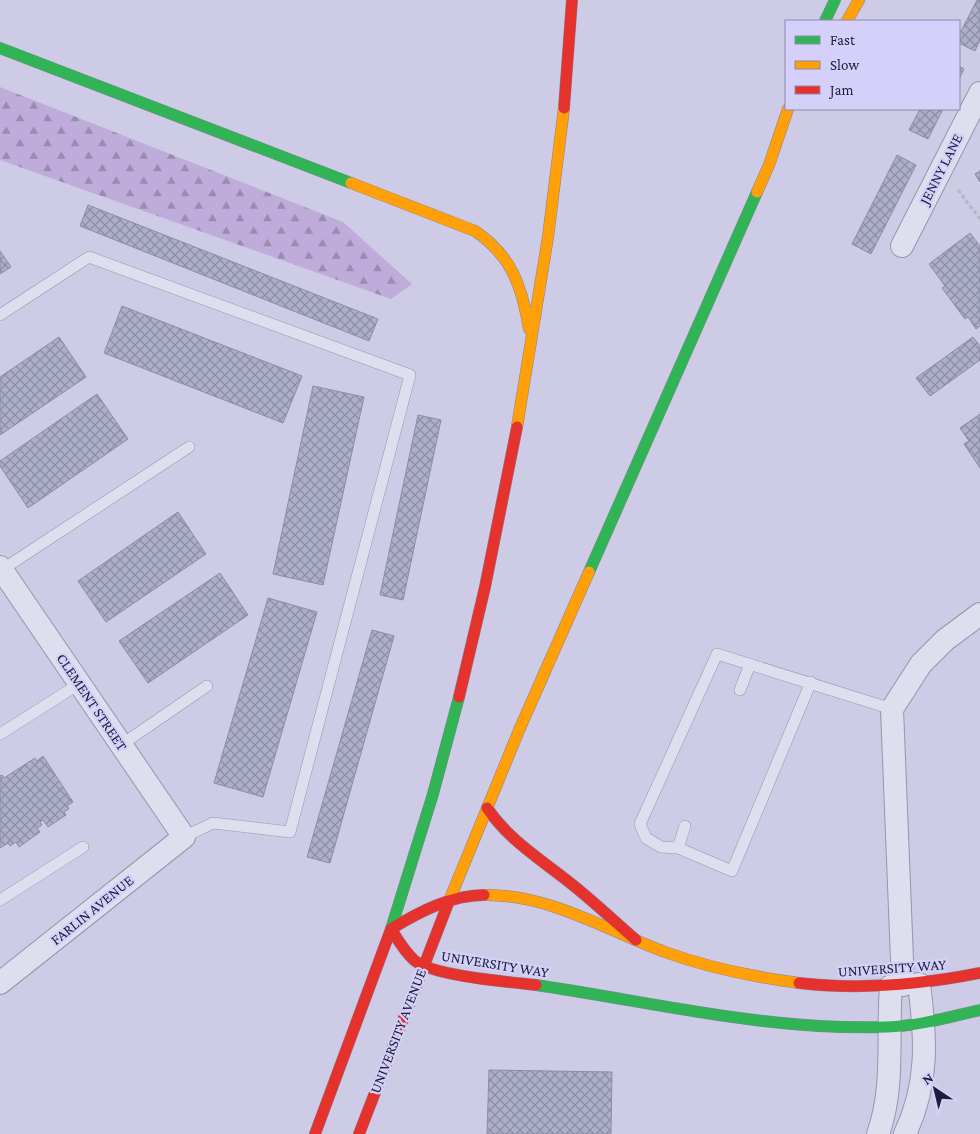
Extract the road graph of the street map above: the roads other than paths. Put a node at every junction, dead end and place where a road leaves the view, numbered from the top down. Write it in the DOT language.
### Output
graph roads {
  1 [pos="572,0"];
  2 [pos="835,0"];
  3 [pos="859,0"];
  4 [pos="825,20"];
  5 [pos="848,20"];
  6 [pos="0,48"];
  7 [pos="980,92"];
  8 [pos="788,110"];
  9 [pos="798,110"];
  10 [pos="769,164"];
  11 [pos="902,246"];
  12 [pos="0,315"];
  13 [pos="531,346"];
  14 [pos="189,447"];
  15 [pos="1,570"];
  16 [pos="980,614"];
  17 [pos="750,664"];
  18 [pos="811,682"];
  19 [pos="79,684"];
  20 [pos="207,686"];
  21 [pos="740,690"];
  22 [pos="892,709"];
  23 [pos="0,734"];
  24 [pos="121,745"];
  25 [pos="487,808"];
  26 [pos="685,826"];
  27 [pos="184,837"];
  28 [pos="83,847"];
  29 [pos="678,848"];
  30 [pos="0,900"];
  31 [pos="449,901"];
  32 [pos="391,929"];
  33 [pos="636,940"];
  34 [pos="423,966"];
  35 [pos="980,973"];
  36 [pos="0,983"];
  37 [pos="904,985"];
  38 [pos="980,1010"];
  39 [pos="924,1023"];
  40 [pos="888,1027"];
  41 [pos="315,1134"];
  42 [pos="359,1134"];
  43 [pos="878,1134"];
  44 [pos="905,1134"];
  1 -- 13 [label="main road"];
  2 -- 4 [label="main road"];
  3 -- 5 [label="main road"];
  6 -- 13 [label="main road"];
  7 -- 11 [label="street, JENNY LANE"];
  8 -- 10 [label="main road"];
  9 -- 10 [label="main road"];
  10 -- 25 [label="main road, UNIVERSITY AVENUE"];
  12 -- 27 [label="lane"];
  13 -- 32 [label="main road"];
  14 -- 15 [label="lane"];
  15 -- 19 [label="street, CLEMENT STREET"];
  16 -- 22 [label="street"];
  17 -- 18 [label="lane"];
  17 -- 21 [label="lane"];
  17 -- 29 [label="lane"];
  18 -- 22 [label="lane"];
  18 -- 29 [label="lane"];
  19 -- 23 [label="lane"];
  19 -- 24 [label="street, CLEMENT STREET"];
  20 -- 24 [label="lane"];
  22 -- 37 [label="street"];
  24 -- 27 [label="street, CLEMENT STREET"];
  25 -- 31 [label="main road, UNIVERSITY AVENUE"];
  25 -- 33 [label="main road"];
  26 -- 29 [label="lane"];
  27 -- 36 [label="street, FARLIN AVENUE"];
  28 -- 30 [label="lane"];
  31 -- 32 [label="main road, UNIVERSITY WAY"];
  31 -- 33 [label="main road, UNIVERSITY WAY"];
  31 -- 34 [label="main road, UNIVERSITY AVENUE"];
  32 -- 34 [label="main road, UNIVERSITY WAY"];
  32 -- 41 [label="main road"];
  33 -- 37 [label="main road, UNIVERSITY WAY"];
  34 -- 40 [label="main road, UNIVERSITY WAY"];
  34 -- 42 [label="main road, UNIVERSITY AVENUE"];
  35 -- 37 [label="main road, UNIVERSITY WAY"];
  37 -- 39 [label="street"];
  37 -- 40 [label="street"];
  38 -- 39 [label="main road, UNIVERSITY WAY"];
  39 -- 40 [label="main road, UNIVERSITY WAY"];
  39 -- 44 [label="street"];
  40 -- 43 [label="street"];
}
